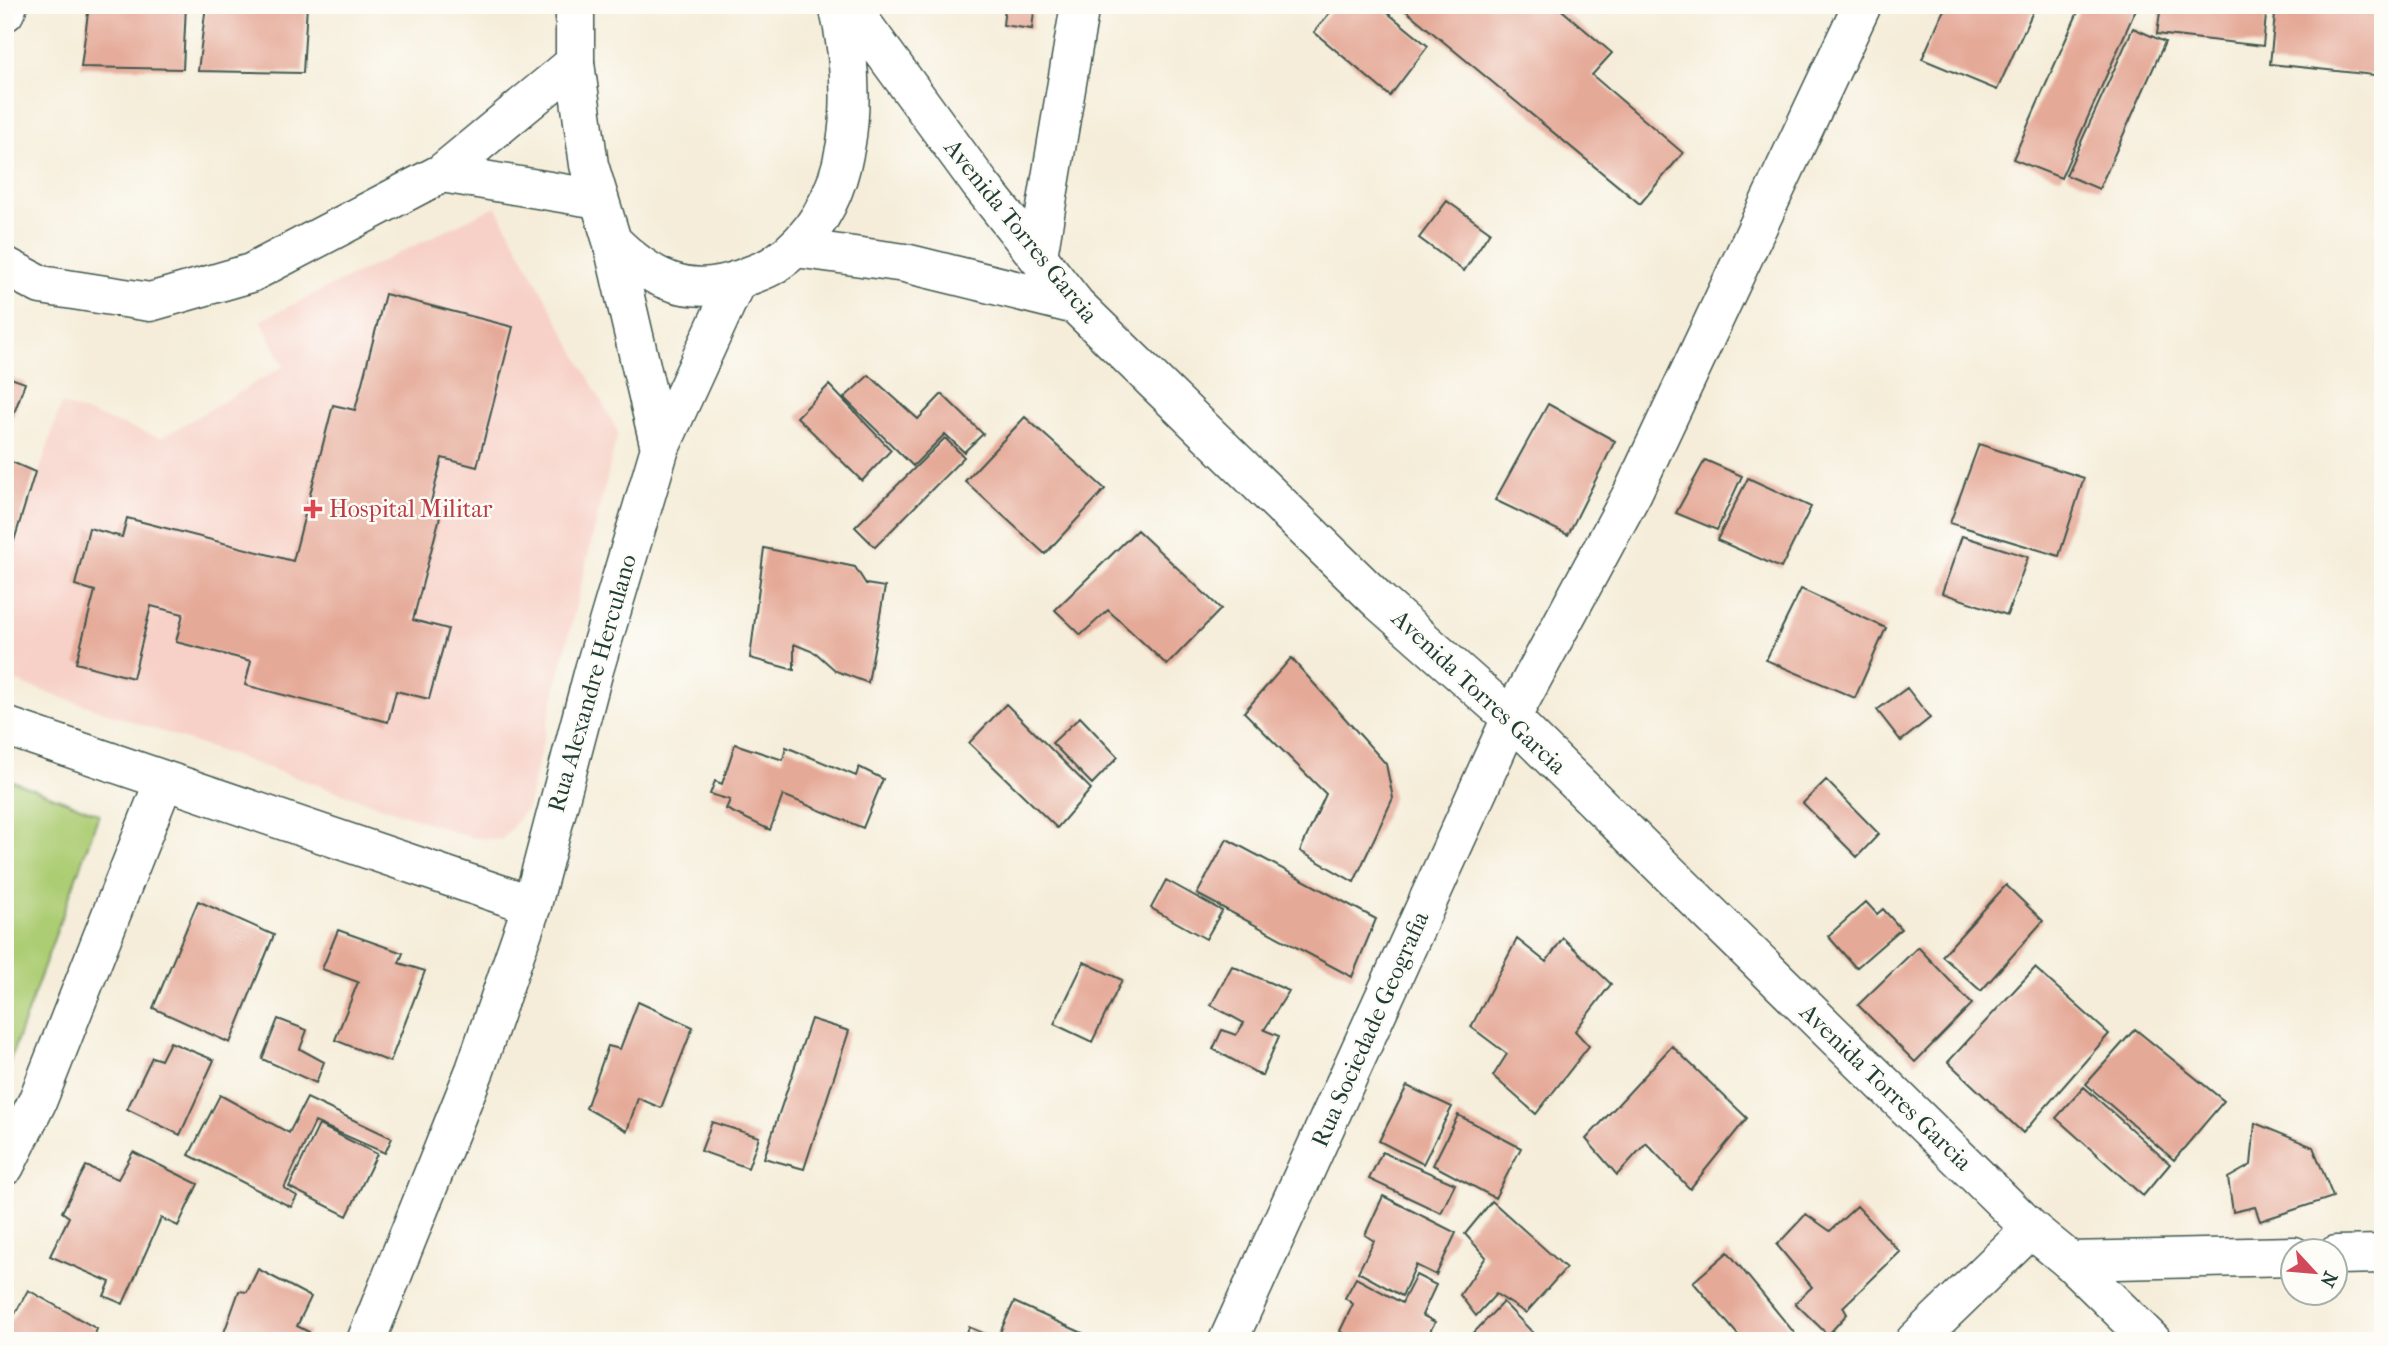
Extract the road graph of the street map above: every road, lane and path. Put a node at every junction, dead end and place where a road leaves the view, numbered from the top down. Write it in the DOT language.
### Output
graph roads {
  1 [pos="8,5"];
  2 [pos="838,5"];
  3 [pos="849,5"];
  4 [pos="1080,5"];
  5 [pos="1862,5"];
  6 [pos="568,9"];
  7 [pos="5,12"];
  8 [pos="575,63"];
  9 [pos="442,173"];
  10 [pos="598,199"];
  11 [pos="612,241"];
  12 [pos="796,248"];
  13 [pos="1038,256"];
  14 [pos="5,266"];
  15 [pos="737,280"];
  16 [pos="1076,305"];
  17 [pos="660,448"];
  18 [pos="1511,718"];
  19 [pos="5,726"];
  20 [pos="164,781"];
  21 [pos="531,905"];
  22 [pos="5,1166"];
  23 [pos="2031,1229"];
  24 [pos="2383,1254"];
  25 [pos="2350,1255"];
  26 [pos="2280,1256"];
  27 [pos="2070,1261"];
  28 [pos="1231,1340"];
  29 [pos="366,1341"];
  30 [pos="1915,1341"];
  31 [pos="2152,1341"];
  1 -- 7 [label="main road"];
  2 -- 12 [label="main road"];
  3 -- 13 [label="main road, Avenida Torres Garcia"];
  4 -- 13 [label="main road"];
  5 -- 18 [label="main road, Rua Sociedade Geografia"];
  6 -- 8 [label="main road, Rua Alexandre Herculano"];
  8 -- 9 [label="main road"];
  8 -- 10 [label="main road, Rua Alexandre Herculano"];
  9 -- 10 [label="main road"];
  9 -- 14 [label="main road"];
  10 -- 11 [label="main road, Rua Alexandre Herculano"];
  11 -- 15 [label="main road"];
  11 -- 17 [label="main road, Rua Alexandre Herculano"];
  12 -- 15 [label="main road"];
  12 -- 16 [label="main road"];
  13 -- 16 [label="main road, Avenida Torres Garcia"];
  15 -- 17 [label="main road"];
  16 -- 18 [label="main road, Avenida Torres Garcia"];
  17 -- 21 [label="main road, Rua Alexandre Herculano"];
  18 -- 23 [label="main road, Avenida Torres Garcia"];
  18 -- 28 [label="main road, Rua Sociedade Geografia"];
  19 -- 20 [label="main road"];
  20 -- 21 [label="main road"];
  20 -- 22 [label="main road"];
  21 -- 29 [label="main road, Rua Alexandre Herculano"];
  23 -- 27 [label="main road, Avenida Torres Garcia"];
  23 -- 30 [label="main road"];
  24 -- 25 [label="main road"];
  26 -- 27 [label="main road"];
  27 -- 31 [label="main road, Avenida Torres Garcia"];
}
